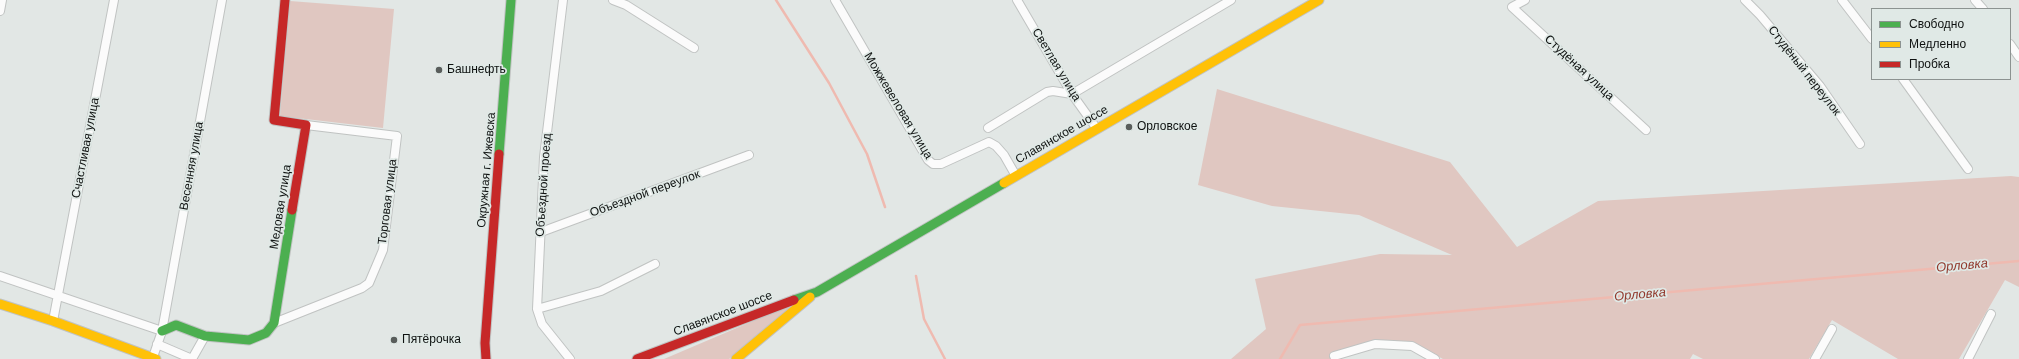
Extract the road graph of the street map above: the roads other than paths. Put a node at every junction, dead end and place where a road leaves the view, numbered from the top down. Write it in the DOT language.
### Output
graph roads {
  1 [pos="2,0"];
  2 [pos="114,0"];
  3 [pos="222,0"];
  4 [pos="285,0"];
  5 [pos="511,0"];
  6 [pos="564,0"];
  7 [pos="613,0"];
  8 [pos="835,0"];
  9 [pos="1017,0"];
  10 [pos="1231,0"];
  11 [pos="1319,0"];
  12 [pos="1525,0"];
  13 [pos="1745,0"];
  14 [pos="1842,0"];
  15 [pos="1976,0"];
  16 [pos="1982,8"];
  17 [pos="0,11"];
  18 [pos="1871,38"];
  19 [pos="2011,45"];
  20 [pos="694,48"];
  21 [pos="2019,57"];
  22 [pos="1904,80"];
  23 [pos="1072,94"];
  24 [pos="306,125"];
  25 [pos="988,128"];
  26 [pos="1097,129"];
  27 [pos="1646,130"];
  28 [pos="1860,144"];
  29 [pos="749,156"];
  30 [pos="1968,169"];
  31 [pos="1016,176"];
  32 [pos="541,232"];
  33 [pos="655,264"];
  34 [pos="0,276"];
  35 [pos="817,292"];
  36 [pos="59,295"];
  37 [pos="0,304"];
  38 [pos="537,309"];
  39 [pos="1991,314"];
  40 [pos="53,321"];
  41 [pos="274,323"];
  42 [pos="1832,328"];
  43 [pos="162,331"];
  44 [pos="205,336"];
  45 [pos="485,343"];
  46 [pos="157,344"];
  47 [pos="1334,356"];
  48 [pos="155,358"];
  49 [pos="192,359"];
  50 [pos="480,359"];
  51 [pos="486,359"];
  52 [pos="570,359"];
  53 [pos="637,359"];
  54 [pos="736,359"];
  55 [pos="1435,359"];
  56 [pos="1815,359"];
  57 [pos="1968,359"];
  1 -- 17 [label="street"];
  2 -- 36 [label="street, Счастливая улица"];
  3 -- 43 [label="street, Весенняя улица"];
  4 -- 24 [label="main road"];
  5 -- 45 [label="main road, Окружная г. Ижевска"];
  6 -- 32 [label="street, Объездной проезд"];
  7 -- 20 [label="street"];
  8 -- 31 [label="street, Можжевеловая улица"];
  9 -- 23 [label="street, Светлая улица"];
  10 -- 23 [label="street"];
  11 -- 26 [label="main road, Славянское шоссе"];
  12 -- 27 [label="street, Студёная улица"];
  13 -- 28 [label="street, Студёный переулок"];
  14 -- 18 [label="street"];
  15 -- 16 [label="street"];
  19 -- 21 [label="street"];
  22 -- 30 [label="street"];
  23 -- 25 [label="street"];
  23 -- 26 [label="street, Светлая улица"];
  24 -- 41 [label="main road, Медовая улица"];
  24 -- 41 [label="street, Торговая улица"];
  26 -- 31 [label="main road, Славянское шоссе"];
  29 -- 32 [label="street, Объездной переулок"];
  31 -- 35 [label="main road, Славянское шоссе"];
  32 -- 38 [label="street, Объездной проезд"];
  33 -- 38 [label="street"];
  34 -- 36 [label="street"];
  35 -- 53 [label="main road, Славянское шоссе"];
  35 -- 54 [label="main road, Славянское шоссе"];
  36 -- 40 [label="street, Счастливая улица"];
  36 -- 43 [label="street"];
  37 -- 40 [label="main road"];
  38 -- 52 [label="street, Объездной проезд"];
  39 -- 57 [label="street"];
  40 -- 48 [label="main road"];
  41 -- 44 [label="main road"];
  42 -- 56 [label="street"];
  43 -- 44 [label="main road"];
  43 -- 46 [label="street, Весенняя улица"];
  44 -- 49 [label="street"];
  45 -- 50 [label="main road, Окружная г. Ижевска"];
  45 -- 51 [label="main road, Окружная г. Ижевска"];
  46 -- 48 [label="street, Весенняя улица"];
  46 -- 49 [label="street"];
  47 -- 55 [label="street"];
}
